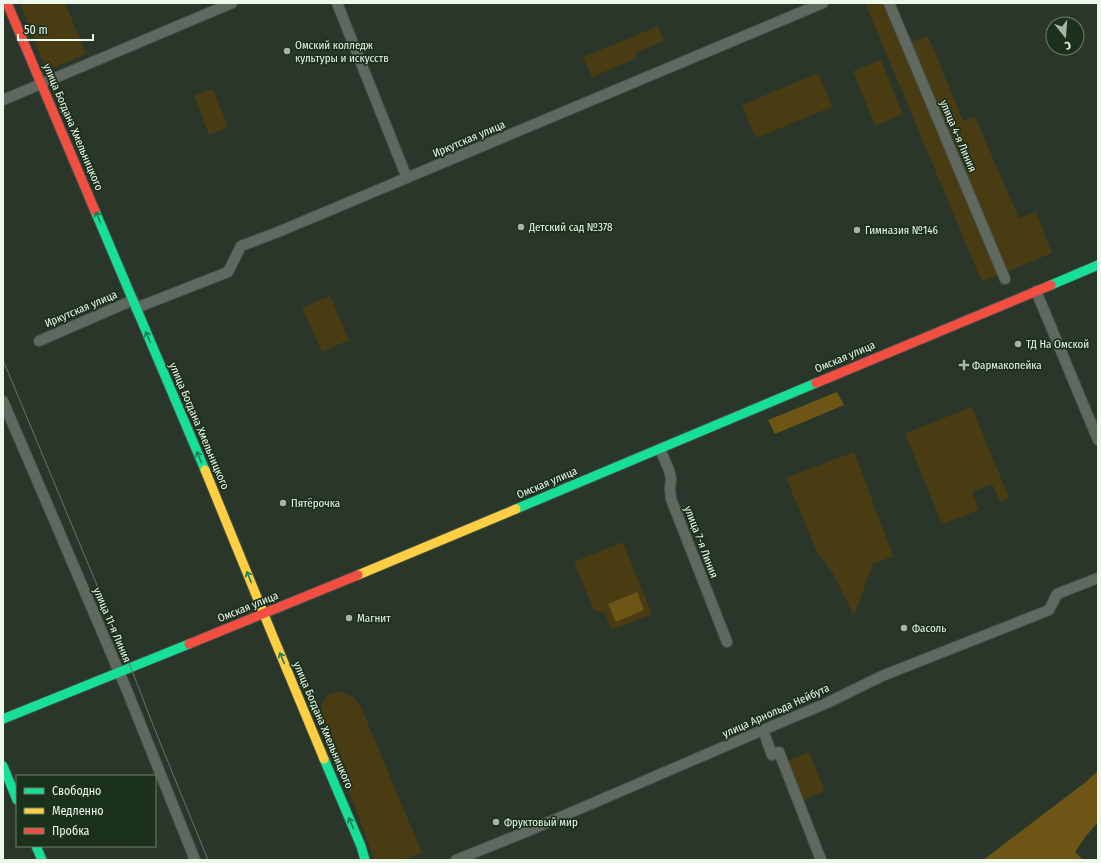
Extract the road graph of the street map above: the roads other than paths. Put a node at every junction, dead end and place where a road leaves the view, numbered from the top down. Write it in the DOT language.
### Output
graph roads {
  1 [pos="7,3"];
  2 [pos="232,3"];
  3 [pos="337,3"];
  4 [pos="823,3"];
  5 [pos="889,3"];
  6 [pos="42,84"];
  7 [pos="3,100"];
  8 [pos="407,178"];
  9 [pos="1098,265"];
  10 [pos="1005,279"];
  11 [pos="1036,291"];
  12 [pos="134,304"];
  13 [pos="39,341"];
  14 [pos="3,401"];
  15 [pos="1098,440"];
  16 [pos="660,449"];
  17 [pos="1098,578"];
  18 [pos="263,613"];
  19 [pos="727,642"];
  20 [pos="118,672"];
  21 [pos="3,718"];
  22 [pos="763,730"];
  23 [pos="3,766"];
  24 [pos="16,798"];
  25 [pos="36,847"];
  26 [pos="42,860"];
  27 [pos="195,860"];
  28 [pos="365,860"];
  29 [pos="456,860"];
  30 [pos="821,860"];
  1 -- 6 [label="main road, улица Богдана Хмельницкого"];
  2 -- 6 [label="street"];
  3 -- 8 [label="street"];
  4 -- 8 [label="street, Иркутская улица"];
  5 -- 10 [label="street, улица 4-я Линия"];
  6 -- 7 [label="street"];
  12 -- 6 [label="main road, улица Богдана Хмельницкого, one-way"];
  8 -- 12 [label="street, Иркутская улица"];
  9 -- 11 [label="main road, Омская улица"];
  11 -- 15 [label="street"];
  11 -- 16 [label="main road, Омская улица"];
  12 -- 13 [label="street, Иркутская улица"];
  18 -- 12 [label="main road, улица Богдана Хмельницкого, one-way"];
  14 -- 20 [label="street, улица 11-я Линия"];
  16 -- 18 [label="main road, Омская улица"];
  16 -- 19 [label="street, улица 7-я Линия"];
  17 -- 22 [label="street, улица Арнольда Нейбута"];
  18 -- 20 [label="main road, Омская улица"];
  28 -- 18 [label="main road, улица Богдана Хмельницкого, one-way"];
  20 -- 21 [label="main road, Омская улица"];
  20 -- 27 [label="street, улица 11-я Линия"];
  22 -- 29 [label="street, улица Арнольда Нейбута"];
  22 -- 30 [label="street"];
  23 -- 24 [label="main road"];
  25 -- 26 [label="main road"];
}
